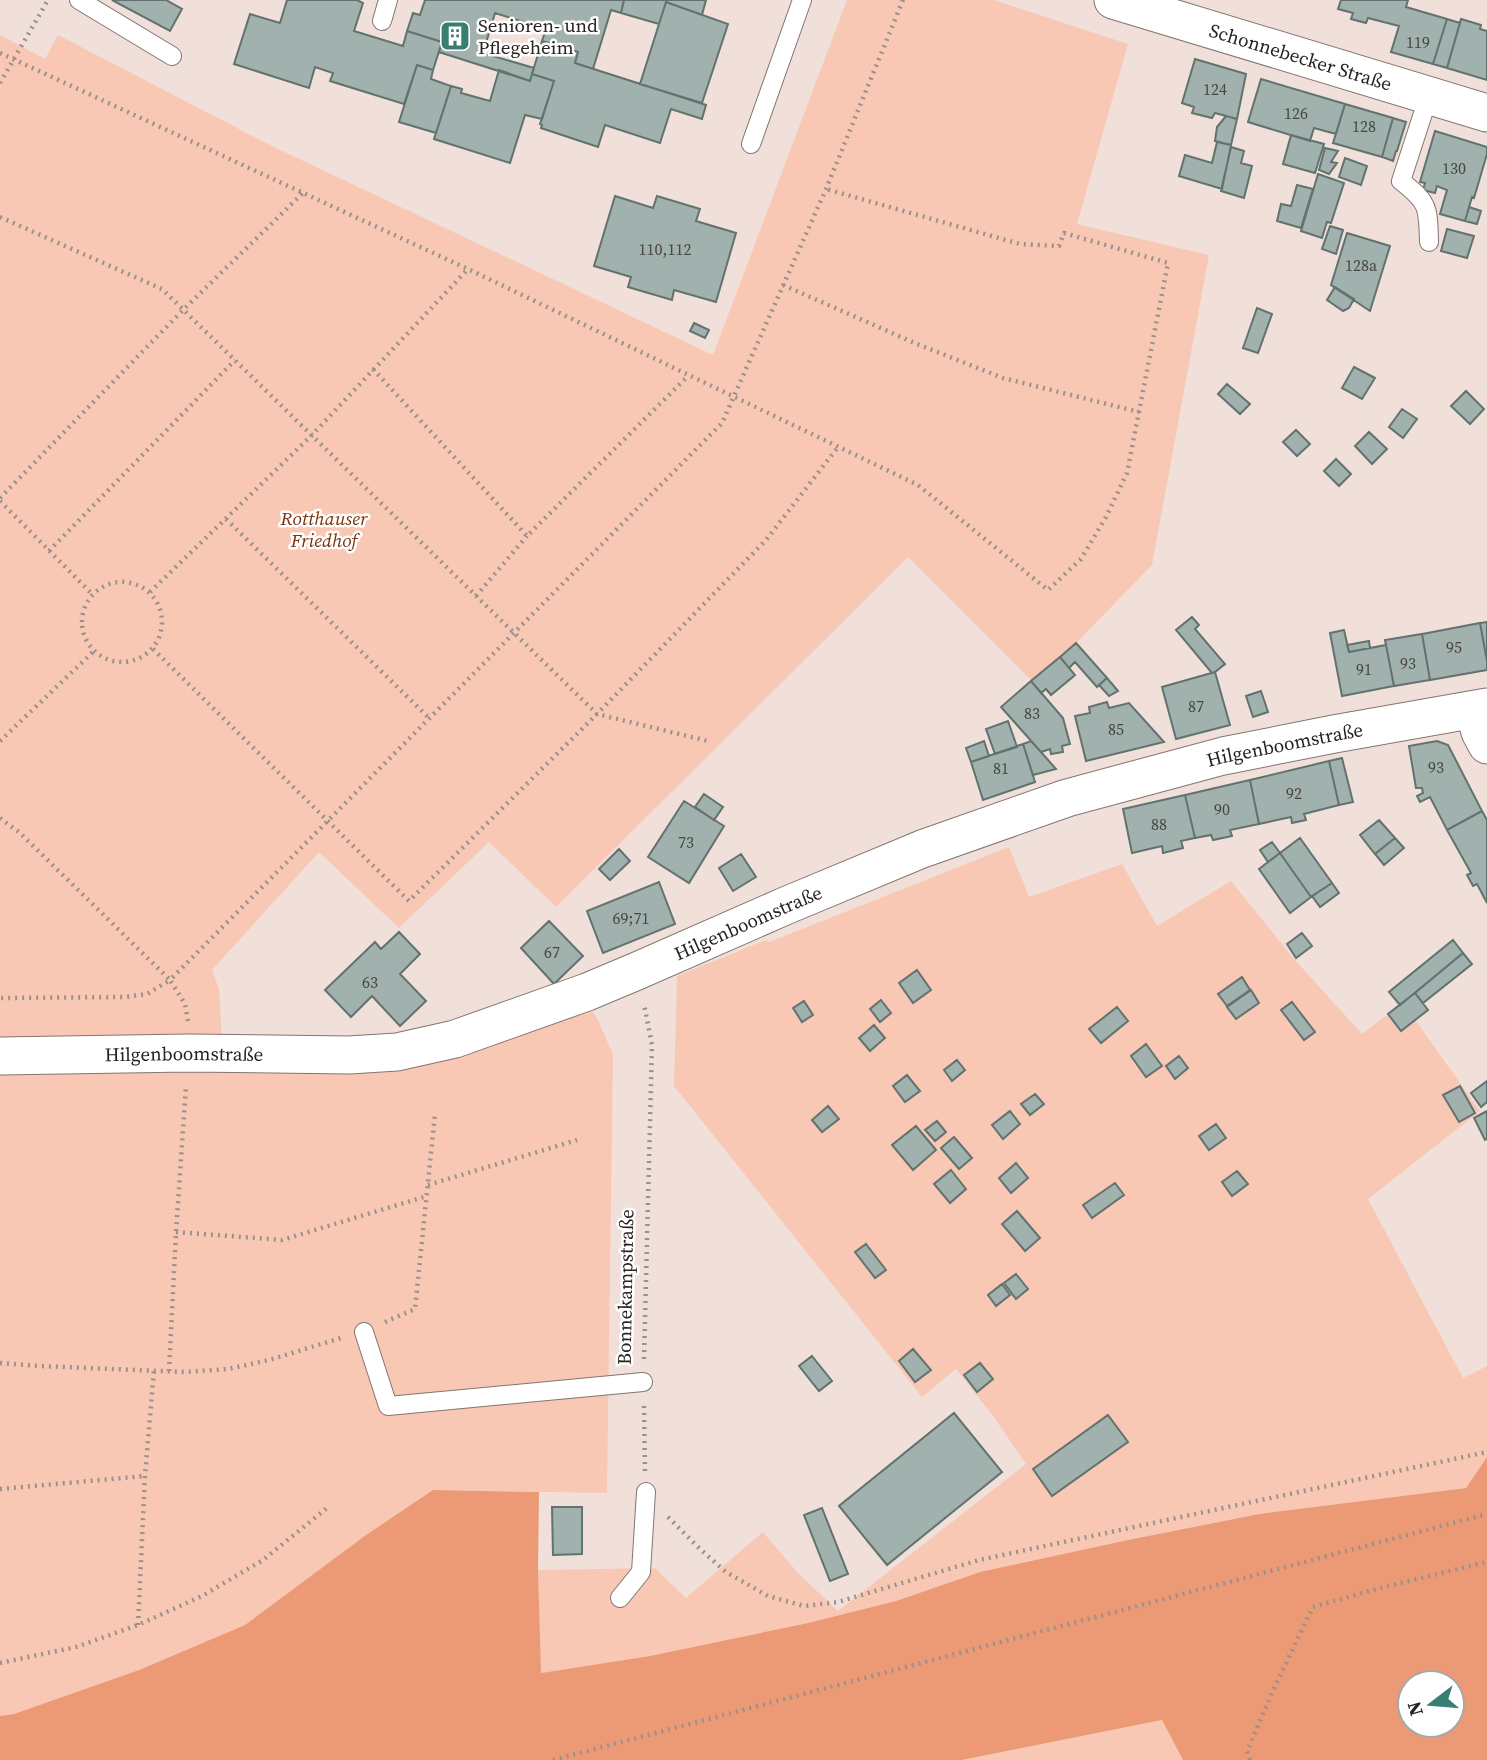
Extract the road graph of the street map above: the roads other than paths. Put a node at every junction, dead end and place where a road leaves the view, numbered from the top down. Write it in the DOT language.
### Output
graph roads {
  1 [pos="79,0"];
  2 [pos="388,0"];
  3 [pos="802,0"];
  4 [pos="1113,0"];
  5 [pos="382,21"];
  6 [pos="172,56"];
  7 [pos="1429,95"];
  8 [pos="1487,113"];
  9 [pos="751,144"];
  10 [pos="1429,242"];
  11 [pos="1481,708"];
  12 [pos="1487,745"];
  13 [pos="0,1056"];
  14 [pos="364,1332"];
  15 [pos="643,1382"];
  16 [pos="646,1492"];
  17 [pos="620,1598"];
  1 -- 6 [label="lane"];
  2 -- 5 [label="lane"];
  3 -- 9 [label="lane"];
  4 -- 7 [label="street, Schonnebecker Straße"];
  7 -- 8 [label="street, Schonnebecker Straße"];
  7 -- 10 [label="lane"];
  11 -- 12 [label="street"];
  11 -- 13 [label="street, Hilgenboomstraße"];
  14 -- 15 [label="lane"];
  16 -- 17 [label="lane"];
}
